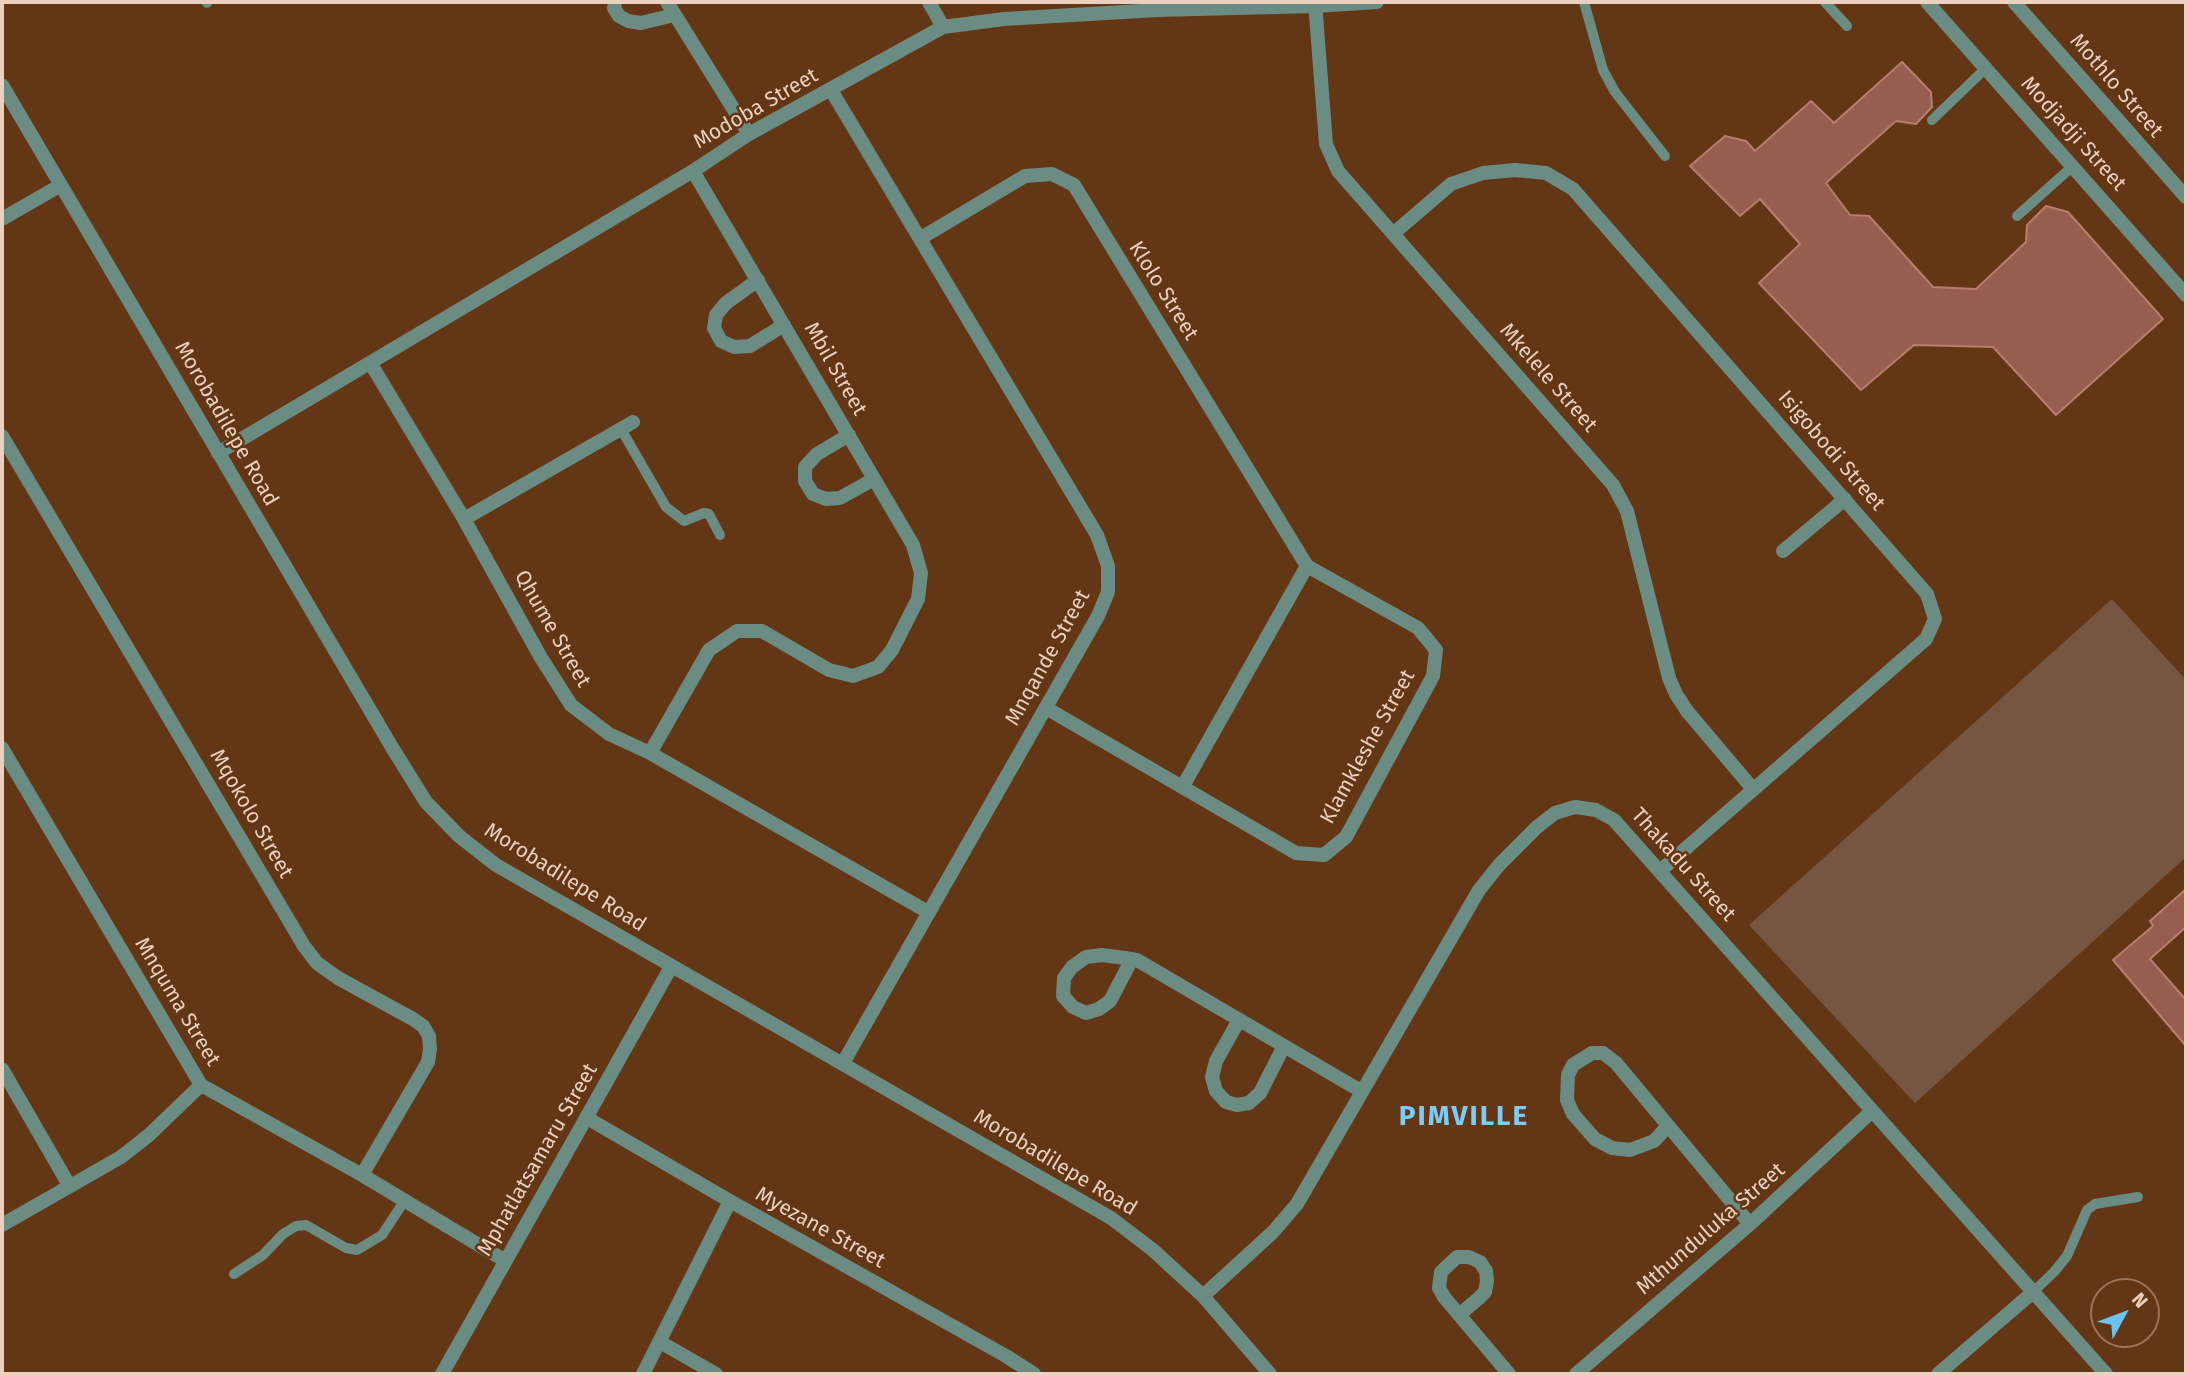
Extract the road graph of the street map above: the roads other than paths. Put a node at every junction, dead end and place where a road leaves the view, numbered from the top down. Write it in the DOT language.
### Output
graph roads {
  1 [pos="615,2"];
  2 [pos="929,2"];
  3 [pos="1377,2"];
  4 [pos="1584,2"];
  5 [pos="1825,2"];
  6 [pos="1927,2"];
  7 [pos="2014,2"];
  8 [pos="1315,4"];
  9 [pos="1158,6"];
  10 [pos="670,8"];
  11 [pos="1847,26"];
  12 [pos="943,27"];
  13 [pos="1986,68"];
  14 [pos="2,85"];
  15 [pos="831,90"];
  16 [pos="1932,120"];
  17 [pos="749,134"];
  18 [pos="1665,156"];
  19 [pos="2073,166"];
  20 [pos="693,171"];
  21 [pos="61,185"];
  22 [pos="2186,197"];
  23 [pos="2017,216"];
  24 [pos="2,219"];
  25 [pos="1394,233"];
  26 [pos="921,238"];
  27 [pos="758,280"];
  28 [pos="2186,295"];
  29 [pos="784,325"];
  30 [pos="371,364"];
  31 [pos="627,425"];
  32 [pos="849,435"];
  33 [pos="2,436"];
  34 [pos="218,453"];
  35 [pos="874,479"];
  36 [pos="1845,499"];
  37 [pos="464,519"];
  38 [pos="720,535"];
  39 [pos="1783,551"];
  40 [pos="1307,566"];
  41 [pos="1046,708"];
  42 [pos="2,748"];
  43 [pos="650,753"];
  44 [pos="1183,786"];
  45 [pos="1754,789"];
  46 [pos="1661,870"];
  47 [pos="928,912"];
  48 [pos="1132,959"];
  49 [pos="671,967"];
  50 [pos="1239,1020"];
  51 [pos="1284,1046"];
  52 [pos="843,1063"];
  53 [pos="2,1069"];
  54 [pos="201,1085"];
  55 [pos="1361,1091"];
  56 [pos="1871,1112"];
  57 [pos="587,1118"];
  58 [pos="1667,1127"];
  59 [pos="362,1175"];
  60 [pos="69,1185"];
  61 [pos="2138,1197"];
  62 [pos="405,1200"];
  63 [pos="730,1201"];
  64 [pos="1750,1224"];
  65 [pos="2,1225"];
  66 [pos="504,1260"];
  67 [pos="234,1274"];
  68 [pos="2032,1293"];
  69 [pos="1203,1296"];
  70 [pos="1459,1315"];
  71 [pos="660,1342"];
  72 [pos="442,1374"];
  73 [pos="643,1374"];
  74 [pos="716,1374"];
  75 [pos="1034,1374"];
  76 [pos="1270,1374"];
  77 [pos="1509,1374"];
  78 [pos="1576,1374"];
  79 [pos="1938,1374"];
  80 [pos="2106,1374"];
  1 -- 10 [label="street"];
  2 -- 12 [label="street"];
  3 -- 8 [label="street, Modoba Street"];
  4 -- 18 [label="lane"];
  5 -- 11 [label="lane"];
  6 -- 13 [label="street, Modjadji Street"];
  7 -- 22 [label="street, Mothlo Street"];
  8 -- 9 [label="street, Modoba Street"];
  8 -- 25 [label="street, Mkelele Street"];
  9 -- 12 [label="street, Modoba Street"];
  10 -- 17 [label="street"];
  12 -- 15 [label="street, Modoba Street"];
  13 -- 16 [label="lane"];
  13 -- 19 [label="street, Modjadji Street"];
  14 -- 21 [label="street, Morobadilepe Road"];
  15 -- 17 [label="street, Modoba Street"];
  15 -- 26 [label="street, Mnqande Street"];
  17 -- 20 [label="street, Modoba Street"];
  19 -- 23 [label="lane"];
  19 -- 28 [label="street, Modjadji Street"];
  20 -- 27 [label="street, Mbil Street"];
  20 -- 30 [label="street, Modoba Street"];
  21 -- 24 [label="street"];
  21 -- 34 [label="street, Morobadilepe Road"];
  25 -- 36 [label="street, Isigobodi Street"];
  25 -- 45 [label="street, Mkelele Street"];
  26 -- 40 [label="street, Klolo Street"];
  26 -- 41 [label="street, Mnqande Street"];
  27 -- 29 [label="street, Mbil Street"];
  27 -- 29 [label="street, Mbil Street"];
  29 -- 32 [label="street, Mbil Street"];
  30 -- 34 [label="street, Modoba Street"];
  30 -- 37 [label="street, Qhume Street"];
  31 -- 37 [label="street"];
  31 -- 38 [label="lane"];
  32 -- 35 [label="street, Mbil Street"];
  32 -- 35 [label="street, Mbil Street"];
  33 -- 59 [label="street, Mqokolo Street"];
  34 -- 49 [label="street, Morobadilepe Road"];
  35 -- 43 [label="street, Mbil Street"];
  36 -- 39 [label="street"];
  36 -- 45 [label="street, Isigobodi Street"];
  37 -- 43 [label="street, Qhume Street"];
  40 -- 44 [label="street"];
  40 -- 44 [label="street, Klamkleshe Street"];
  41 -- 44 [label="street, Klamkleshe Street"];
  41 -- 47 [label="street, Mnqande Street"];
  42 -- 54 [label="street, Mnquma Street"];
  43 -- 47 [label="street, Qhume Street"];
  45 -- 46 [label="street, Isigobodi Street"];
  46 -- 55 [label="street, Thakadu Street"];
  46 -- 56 [label="street, Thakadu Street"];
  47 -- 52 [label="street, Mnqande Street"];
  48 -- 48 [label="street"];
  48 -- 50 [label="street"];
  49 -- 52 [label="street, Morobadilepe Road"];
  49 -- 57 [label="street, Mphatlatsamaru Street"];
  50 -- 51 [label="street"];
  50 -- 51 [label="street"];
  51 -- 55 [label="street"];
  52 -- 69 [label="street, Morobadilepe Road"];
  53 -- 60 [label="street"];
  54 -- 59 [label="street, Mnquma Street"];
  54 -- 60 [label="street"];
  55 -- 69 [label="street, Thakadu Street"];
  56 -- 64 [label="street, Mthunduluka Street"];
  56 -- 68 [label="street, Thakadu Street"];
  57 -- 63 [label="street, Myezane Street"];
  57 -- 66 [label="street, Mphatlatsamaru Street"];
  58 -- 58 [label="street"];
  58 -- 64 [label="street"];
  59 -- 62 [label="street, Mnquma Street"];
  60 -- 65 [label="street"];
  61 -- 68 [label="lane"];
  62 -- 66 [label="street, Mnquma Street"];
  62 -- 67 [label="lane"];
  63 -- 71 [label="street"];
  63 -- 75 [label="street, Myezane Street"];
  64 -- 78 [label="street, Mthunduluka Street"];
  66 -- 72 [label="street, Mphatlatsamaru Street"];
  68 -- 79 [label="street"];
  68 -- 80 [label="street, Thakadu Street"];
  69 -- 76 [label="street, Morobadilepe Road"];
  70 -- 77 [label="street"];
  71 -- 73 [label="street"];
  71 -- 74 [label="street"];
}
